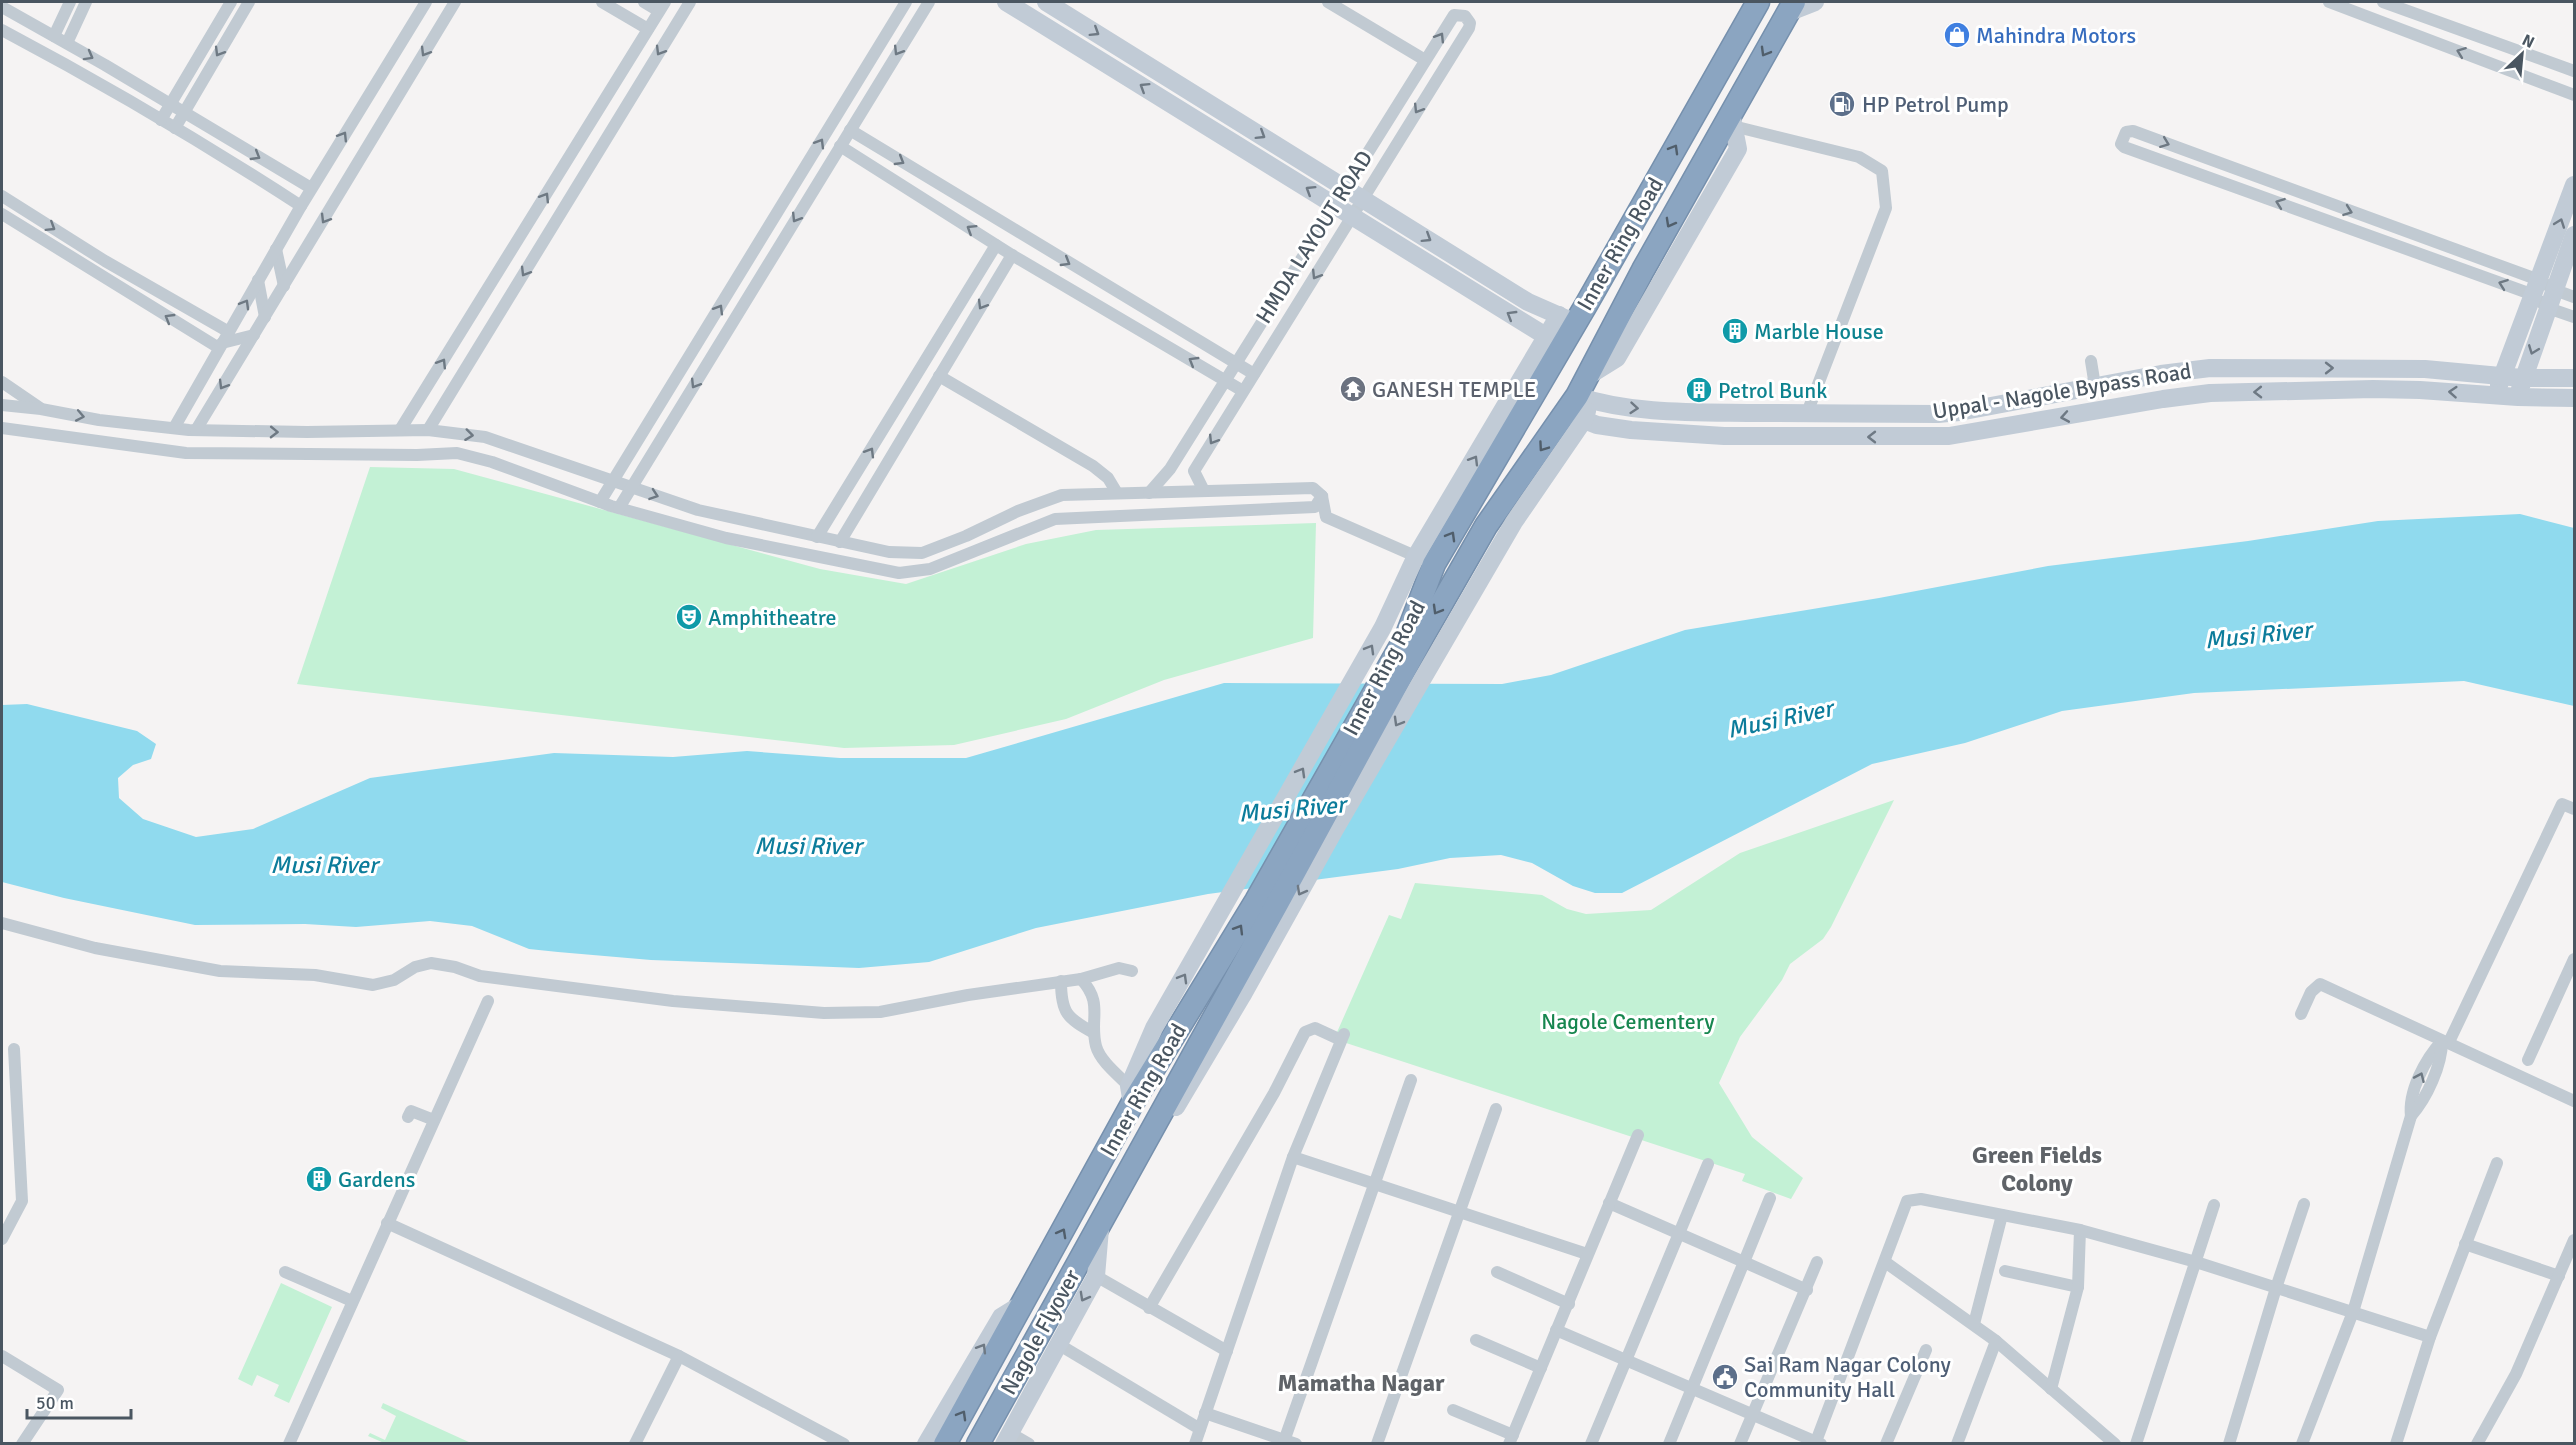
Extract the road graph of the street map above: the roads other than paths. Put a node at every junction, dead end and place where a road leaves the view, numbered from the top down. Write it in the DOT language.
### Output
graph roads {
  1 [pos="70,2"];
  2 [pos="86,2"];
  3 [pos="231,2"];
  4 [pos="249,2"];
  5 [pos="426,2"];
  6 [pos="455,2"];
  7 [pos="602,2"];
  8 [pos="644,2"];
  9 [pos="690,2"];
  10 [pos="906,2"];
  11 [pos="929,2"];
  12 [pos="1006,2"];
  13 [pos="1046,2"];
  14 [pos="1328,2"];
  15 [pos="1758,2"];
  16 [pos="1815,2"];
  17 [pos="2329,2"];
  18 [pos="2384,2"];
  19 [pos="662,6"];
  20 [pos="2,7"];
  21 [pos="1791,7"];
  22 [pos="648,29"];
  23 [pos="2,30"];
  24 [pos="54,36"];
  25 [pos="67,43"];
  26 [pos="1425,60"];
  27 [pos="1443,69"];
  28 [pos="2574,71"];
  29 [pos="2574,94"];
  30 [pos="170,105"];
  31 [pos="183,112"];
  32 [pos="1732,119"];
  33 [pos="161,120"];
  34 [pos="175,128"];
  35 [pos="850,130"];
  36 [pos="840,146"];
  37 [pos="2574,184"];
  38 [pos="311,188"];
  39 [pos="1346,188"];
  40 [pos="2,196"];
  41 [pos="1363,198"];
  42 [pos="301,206"];
  43 [pos="1335,206"];
  44 [pos="2,214"];
  45 [pos="1351,217"];
  46 [pos="2574,236"];
  47 [pos="1036,244"];
  48 [pos="996,245"];
  49 [pos="276,249"];
  50 [pos="1012,255"];
  51 [pos="1026,262"];
  52 [pos="258,280"];
  53 [pos="284,286"];
  54 [pos="2542,288"];
  55 [pos="2574,297"];
  56 [pos="2548,308"];
  57 [pos="265,317"];
  58 [pos="2574,317"];
  59 [pos="1567,319"];
  60 [pos="254,335"];
  61 [pos="224,341"];
  62 [pos="1554,341"];
  63 [pos="2091,361"];
  64 [pos="1236,364"];
  65 [pos="1254,374"];
  66 [pos="939,376"];
  67 [pos="2502,376"];
  68 [pos="2522,378"];
  69 [pos="2574,378"];
  70 [pos="1226,381"];
  71 [pos="2,382"];
  72 [pos="2095,386"];
  73 [pos="1243,391"];
  74 [pos="2495,395"];
  75 [pos="2518,397"];
  76 [pos="2574,398"];
  77 [pos="2,399"];
  78 [pos="7,406"];
  79 [pos="1580,408"];
  80 [pos="41,409"];
  81 [pos="1807,413"];
  82 [pos="2,428"];
  83 [pos="174,428"];
  84 [pos="196,430"];
  85 [pos="400,430"];
  86 [pos="428,430"];
  87 [pos="852,482"];
  88 [pos="612,483"];
  89 [pos="631,487"];
  90 [pos="1204,491"];
  91 [pos="1117,493"];
  92 [pos="1149,493"];
  93 [pos="868,495"];
  94 [pos="1323,496"];
  95 [pos="600,502"];
  96 [pos="1035,505"];
  97 [pos="619,508"];
  98 [pos="1055,519"];
  99 [pos="818,537"];
  100 [pos="840,542"];
  101 [pos="1425,560"];
  102 [pos="2574,809"];
  103 [pos="1267,902"];
  104 [pos="2,923"];
  105 [pos="2574,959"];
  106 [pos="1132,971"];
  107 [pos="1081,979"];
  108 [pos="1061,981"];
  109 [pos="488,1001"];
  110 [pos="2301,1014"];
  111 [pos="1094,1033"];
  112 [pos="2446,1042"];
  113 [pos="14,1049"];
  114 [pos="2528,1060"];
  115 [pos="1411,1080"];
  116 [pos="1131,1095"];
  117 [pos="2574,1101"];
  118 [pos="1496,1110"];
  119 [pos="408,1117"];
  120 [pos="434,1120"];
  121 [pos="1638,1135"];
  122 [pos="1293,1157"];
  123 [pos="2497,1163"];
  124 [pos="1708,1164"];
  125 [pos="1375,1184"];
  126 [pos="1119,1187"];
  127 [pos="1770,1198"];
  128 [pos="1609,1203"];
  129 [pos="2304,1204"];
  130 [pos="2214,1205"];
  131 [pos="1461,1212"];
  132 [pos="2002,1215"];
  133 [pos="1101,1221"];
  134 [pos="387,1223"];
  135 [pos="2080,1230"];
  136 [pos="1681,1234"];
  137 [pos="2,1239"];
  138 [pos="2574,1240"];
  139 [pos="2465,1244"];
  140 [pos="1587,1254"];
  141 [pos="1744,1262"];
  142 [pos="1817,1262"];
  143 [pos="1885,1262"];
  144 [pos="2196,1262"];
  145 [pos="2005,1271"];
  146 [pos="285,1272"];
  147 [pos="1497,1272"];
  148 [pos="1096,1276"];
  149 [pos="2559,1276"];
  150 [pos="2078,1287"];
  151 [pos="2276,1288"];
  152 [pos="1807,1290"];
  153 [pos="352,1301"];
  154 [pos="1024,1302"];
  155 [pos="1569,1304"];
  156 [pos="1149,1308"];
  157 [pos="2353,1312"];
  158 [pos="1974,1324"];
  159 [pos="1556,1330"];
  160 [pos="2430,1337"];
  161 [pos="1476,1340"];
  162 [pos="1996,1341"];
  163 [pos="1058,1344"];
  164 [pos="1926,1350"];
  165 [pos="1227,1351"];
  166 [pos="679,1356"];
  167 [pos="2,1357"];
  168 [pos="1626,1360"];
  169 [pos="1541,1368"];
  170 [pos="1691,1388"];
  171 [pos="2050,1389"];
  172 [pos="1453,1410"];
  173 [pos="1205,1413"];
  174 [pos="1752,1415"];
  175 [pos="1200,1429"];
  176 [pos="1007,1438"];
  177 [pos="1511,1439"];
  178 [pos="1288,1442"];
  179 [pos="22,1443"];
  180 [pos="289,1443"];
  181 [pos="635,1443"];
  182 [pos="844,1443"];
  183 [pos="926,1443"];
  184 [pos="945,1443"];
  185 [pos="978,1443"];
  186 [pos="1029,1443"];
  187 [pos="1195,1443"];
  188 [pos="1377,1443"];
  189 [pos="1591,1443"];
  190 [pos="1669,1443"];
  191 [pos="1740,1443"];
  192 [pos="1817,1443"];
  193 [pos="1886,1443"];
  194 [pos="1957,1443"];
  195 [pos="2115,1443"];
  196 [pos="2136,1443"];
  197 [pos="2229,1443"];
  198 [pos="2302,1443"];
  199 [pos="2396,1443"];
  200 [pos="2477,1443"];
  1 -- 24 [label="street"];
  2 -- 25 [label="street"];
  3 -- 30 [label="street"];
  4 -- 31 [label="street, one-way"];
  38 -- 5 [label="street, one-way"];
  6 -- 53 [label="street, one-way"];
  7 -- 22 [label="street"];
  8 -- 19 [label="street"];
  9 -- 86 [label="street, one-way"];
  88 -- 10 [label="street, one-way"];
  11 -- 35 [label="street, one-way"];
  43 -- 12 [label="street, one-way"];
  13 -- 39 [label="street, one-way"];
  14 -- 26 [label="street"];
  59 -- 15 [label="highway, Inner Ring Road, one-way"];
  16 -- 21 [label="street"];
  29 -- 17 [label="street, one-way"];
  18 -- 28 [label="street"];
  19 -- 22 [label="street"];
  20 -- 24 [label="street"];
  21 -- 32 [label="highway, Inner Ring Road, one-way"];
  85 -- 22 [label="street, one-way"];
  23 -- 33 [label="street"];
  24 -- 25 [label="street"];
  25 -- 30 [label="street, one-way"];
  26 -- 27 [label="street"];
  26 -- 27 [label="street, HMDA LAYOUT ROAD, one-way"];
  26 -- 39 [label="street"];
  27 -- 41 [label="street, HMDA LAYOUT ROAD, one-way"];
  30 -- 31 [label="street"];
  30 -- 33 [label="street"];
  31 -- 34 [label="street"];
  31 -- 38 [label="street, one-way"];
  32 -- 79 [label="highway, Inner Ring Road"];
  32 -- 81 [label="street"];
  33 -- 34 [label="street"];
  34 -- 42 [label="street"];
  35 -- 36 [label="street"];
  35 -- 47 [label="street, one-way"];
  48 -- 36 [label="street, one-way"];
  36 -- 89 [label="street, one-way"];
  54 -- 37 [label="street, one-way"];
  38 -- 42 [label="street"];
  39 -- 41 [label="street"];
  39 -- 43 [label="street"];
  40 -- 61 [label="street, one-way"];
  41 -- 45 [label="street, HMDA LAYOUT ROAD"];
  41 -- 59 [label="street, one-way"];
  42 -- 49 [label="street"];
  43 -- 45 [label="street"];
  43 -- 64 [label="street"];
  61 -- 44 [label="street, one-way"];
  62 -- 45 [label="street, one-way"];
  45 -- 65 [label="street, HMDA LAYOUT ROAD, one-way"];
  46 -- 54 [label="street"];
  47 -- 51 [label="street"];
  47 -- 64 [label="street, one-way"];
  48 -- 50 [label="street"];
  87 -- 48 [label="street, one-way"];
  49 -- 52 [label="street"];
  49 -- 53 [label="street"];
  50 -- 51 [label="street"];
  50 -- 66 [label="street, one-way"];
  70 -- 51 [label="street, one-way"];
  52 -- 57 [label="street"];
  61 -- 52 [label="street, one-way"];
  53 -- 57 [label="street"];
  54 -- 54 [label="street, one-way"];
  54 -- 55 [label="street"];
  54 -- 56 [label="street"];
  54 -- 67 [label="street"];
  56 -- 58 [label="street"];
  56 -- 68 [label="street, one-way"];
  57 -- 60 [label="street"];
  59 -- 62 [label="highway, Inner Ring Road"];
  60 -- 61 [label="street"];
  60 -- 84 [label="street, one-way"];
  61 -- 83 [label="street"];
  101 -- 62 [label="highway, Inner Ring Road, one-way"];
  63 -- 72 [label="street"];
  64 -- 65 [label="street"];
  64 -- 70 [label="street"];
  65 -- 73 [label="street, HMDA LAYOUT ROAD"];
  66 -- 91 [label="street"];
  66 -- 93 [label="street"];
  67 -- 68 [label="street, Uppal - Nagole Bypass Road"];
  72 -- 67 [label="street, Uppal - Nagole Bypass Road, one-way"];
  67 -- 74 [label="street"];
  68 -- 69 [label="street, Uppal - Nagole Bypass Road"];
  68 -- 75 [label="street"];
  70 -- 73 [label="street"];
  70 -- 92 [label="street"];
  71 -- 80 [label="street"];
  72 -- 81 [label="street, Uppal - Nagole Bypass Road"];
  73 -- 90 [label="street, HMDA LAYOUT ROAD, one-way"];
  74 -- 75 [label="street, Uppal - Nagole Bypass Road"];
  74 -- 79 [label="street, Uppal - Nagole Bypass Road, one-way"];
  75 -- 76 [label="street, Uppal - Nagole Bypass Road"];
  77 -- 78 [label="street"];
  78 -- 80 [label="street"];
  79 -- 81 [label="street, Uppal - Nagole Bypass Road, one-way"];
  79 -- 103 [label="highway, Inner Ring Road, one-way"];
  79 -- 126 [label="street, one-way"];
  80 -- 83 [label="street, one-way"];
  82 -- 95 [label="street"];
  83 -- 84 [label="street"];
  84 -- 85 [label="street, one-way"];
  85 -- 86 [label="street"];
  86 -- 88 [label="street, one-way"];
  87 -- 93 [label="street"];
  87 -- 99 [label="street"];
  88 -- 89 [label="street"];
  88 -- 95 [label="street"];
  89 -- 97 [label="street"];
  89 -- 99 [label="street, one-way"];
  90 -- 92 [label="street"];
  90 -- 94 [label="street"];
  91 -- 92 [label="street"];
  91 -- 96 [label="street"];
  93 -- 100 [label="street"];
  94 -- 98 [label="street"];
  94 -- 101 [label="street"];
  95 -- 97 [label="street"];
  96 -- 98 [label="street"];
  96 -- 100 [label="street"];
  97 -- 98 [label="street"];
  99 -- 100 [label="street"];
  101 -- 103 [label="highway, Inner Ring Road"];
  116 -- 101 [label="street, one-way"];
  102 -- 112 [label="street"];
  116 -- 103 [label="highway, Inner Ring Road, one-way"];
  103 -- 126 [label="highway, Inner Ring Road"];
  104 -- 108 [label="street"];
  105 -- 114 [label="street"];
  106 -- 107 [label="street"];
  107 -- 108 [label="street"];
  107 -- 111 [label="street"];
  108 -- 111 [label="street"];
  109 -- 120 [label="street"];
  110 -- 112 [label="street"];
  111 -- 116 [label="street"];
  112 -- 117 [label="street"];
  112 -- 157 [label="street"];
  113 -- 137 [label="street"];
  115 -- 125 [label="street"];
  154 -- 116 [label="highway, Inner Ring Road, one-way"];
  118 -- 131 [label="street"];
  119 -- 120 [label="street"];
  120 -- 134 [label="street"];
  121 -- 128 [label="street"];
  122 -- 125 [label="street"];
  122 -- 156 [label="street"];
  122 -- 165 [label="street"];
  123 -- 139 [label="street"];
  124 -- 136 [label="street"];
  125 -- 131 [label="street"];
  125 -- 178 [label="street"];
  126 -- 133 [label="highway, Inner Ring Road"];
  127 -- 141 [label="street"];
  128 -- 136 [label="street"];
  128 -- 140 [label="street"];
  129 -- 151 [label="street"];
  130 -- 144 [label="street"];
  131 -- 140 [label="street"];
  131 -- 188 [label="street"];
  132 -- 135 [label="street"];
  132 -- 143 [label="street"];
  132 -- 158 [label="street"];
  133 -- 148 [label="street"];
  133 -- 185 [label="highway, Nagole Flyover"];
  134 -- 153 [label="street"];
  134 -- 166 [label="street"];
  135 -- 144 [label="street"];
  135 -- 150 [label="street"];
  136 -- 141 [label="street"];
  136 -- 168 [label="street"];
  138 -- 149 [label="street"];
  139 -- 149 [label="street"];
  139 -- 160 [label="street"];
  140 -- 155 [label="street"];
  141 -- 152 [label="street"];
  141 -- 170 [label="street"];
  142 -- 152 [label="street"];
  143 -- 158 [label="street"];
  143 -- 192 [label="street"];
  144 -- 151 [label="street"];
  144 -- 196 [label="street"];
  145 -- 150 [label="street"];
  146 -- 153 [label="street"];
  147 -- 155 [label="street"];
  148 -- 156 [label="street"];
  148 -- 163 [label="street, one-way"];
  149 -- 200 [label="street"];
  150 -- 171 [label="street"];
  151 -- 157 [label="street"];
  151 -- 197 [label="street"];
  152 -- 174 [label="street"];
  153 -- 180 [label="street"];
  183 -- 154 [label="street, one-way"];
  184 -- 154 [label="highway, Nagole Flyover, one-way"];
  155 -- 159 [label="street"];
  156 -- 165 [label="street"];
  157 -- 160 [label="street"];
  157 -- 198 [label="street"];
  158 -- 162 [label="street"];
  159 -- 168 [label="street"];
  159 -- 169 [label="street"];
  160 -- 199 [label="street"];
  161 -- 169 [label="street"];
  162 -- 171 [label="street"];
  162 -- 194 [label="street"];
  163 -- 175 [label="street"];
  163 -- 176 [label="street"];
  164 -- 193 [label="street"];
  165 -- 173 [label="street"];
  166 -- 181 [label="street"];
  166 -- 182 [label="street"];
  167 -- 179 [label="street"];
  168 -- 170 [label="street"];
  168 -- 189 [label="street"];
  169 -- 177 [label="street"];
  170 -- 174 [label="street"];
  170 -- 190 [label="street"];
  171 -- 195 [label="street"];
  172 -- 177 [label="street"];
  173 -- 175 [label="street"];
  173 -- 178 [label="street"];
  174 -- 191 [label="street"];
  174 -- 192 [label="street"];
  175 -- 187 [label="street"];
  176 -- 186 [label="street"];
}
